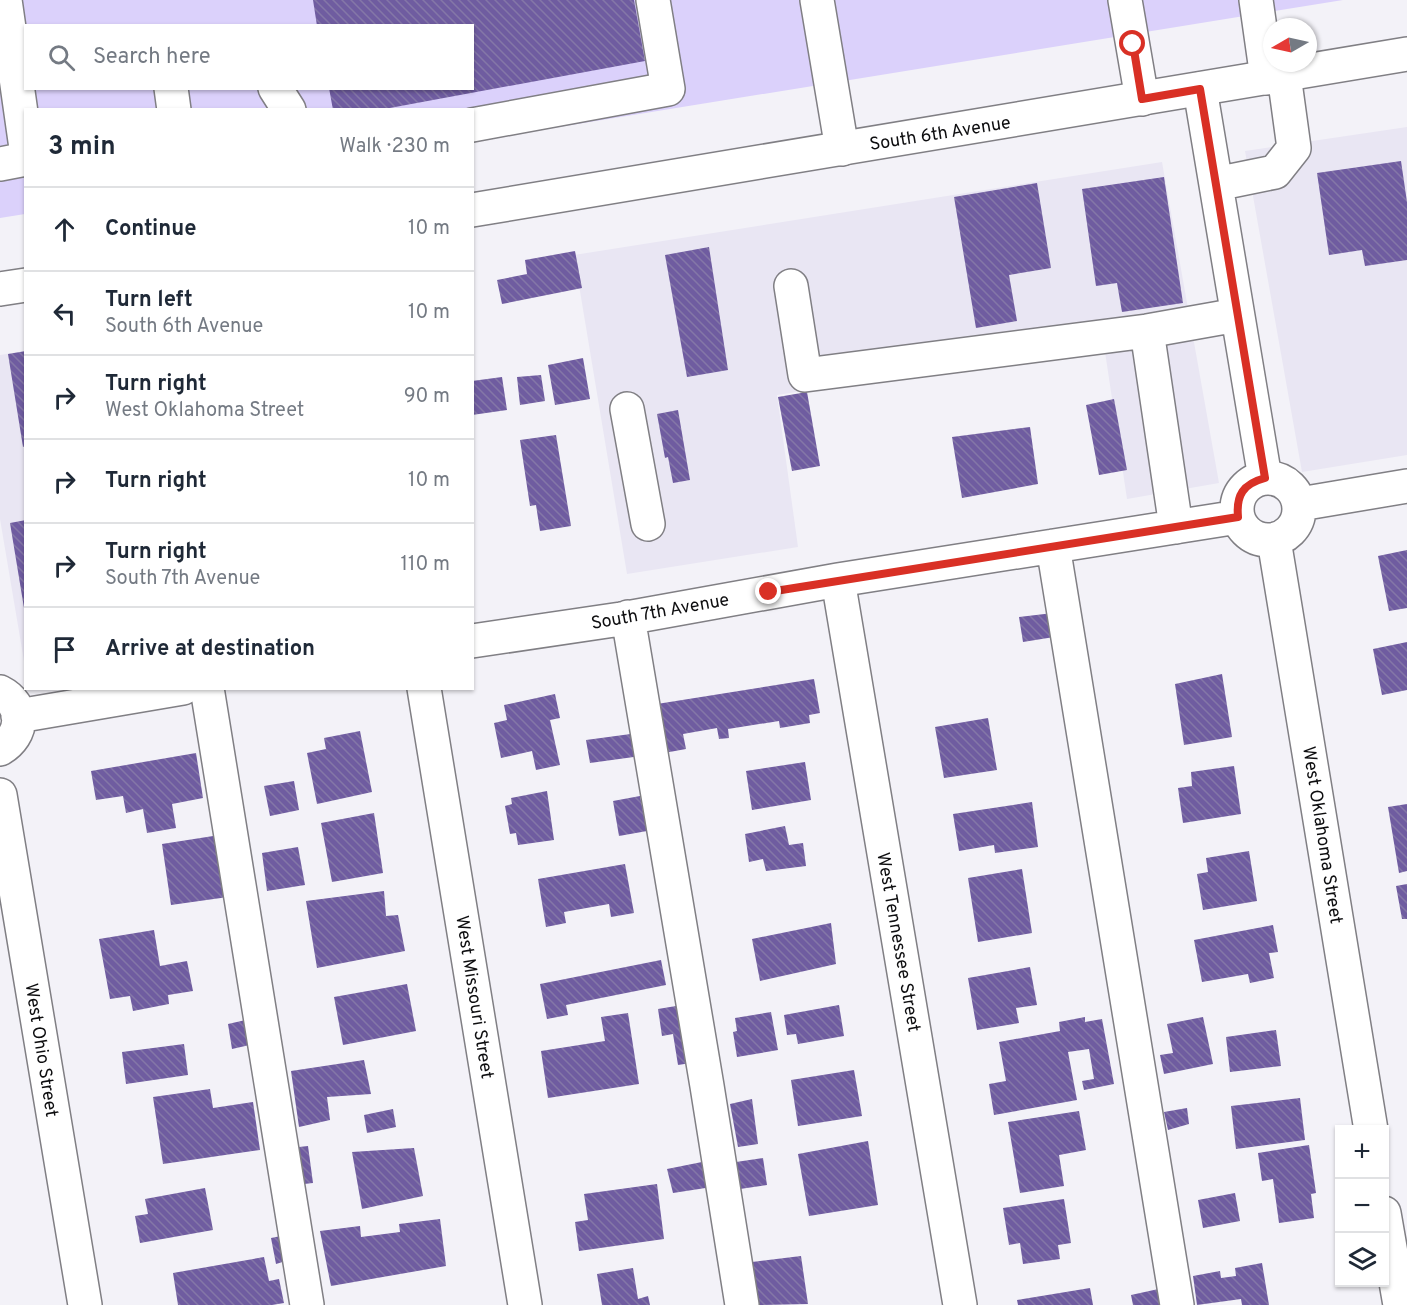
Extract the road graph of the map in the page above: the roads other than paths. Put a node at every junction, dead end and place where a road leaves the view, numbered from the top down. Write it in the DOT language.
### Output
graph roads {
  1 [pos="5,0"];
  2 [pos="653,0"];
  3 [pos="817,0"];
  4 [pos="1125,0"];
  5 [pos="1256,0"];
  6 [pos="1407,54"];
  7 [pos="1275,76"];
  8 [pos="1200,89"];
  9 [pos="171,90"];
  10 [pos="276,90"];
  11 [pos="1142,99"];
  12 [pos="174,108"];
  13 [pos="288,108"];
  14 [pos="474,125"];
  15 [pos="24,134"];
  16 [pos="842,149"];
  17 [pos="24,159"];
  18 [pos="0,164"];
  19 [pos="1216,184"];
  20 [pos="474,210"];
  21 [pos="24,285"];
  22 [pos="791,286"];
  23 [pos="0,289"];
  24 [pos="1237,315"];
  25 [pos="1147,331"];
  26 [pos="627,409"];
  27 [pos="1265,478"];
  28 [pos="1407,486"];
  29 [pos="1300,504"];
  30 [pos="1238,517"];
  31 [pos="648,524"];
  32 [pos="1176,527"];
  33 [pos="1274,540"];
  34 [pos="1053,546"];
  35 [pos="838,580"];
  36 [pos="628,617"];
  37 [pos="474,641"];
  38 [pos="161,690"];
  39 [pos="207,690"];
  40 [pos="424,690"];
  41 [pos="9,704"];
  42 [pos="0,749"];
  43 [pos="0,795"];
  44 [pos="1370,1125"];
  45 [pos="1388,1233"];
  46 [pos="85,1305"];
  47 [pos="307,1305"];
  48 [pos="525,1305"];
  49 [pos="742,1305"];
  50 [pos="960,1305"];
  51 [pos="1177,1305"];
  52 [pos="1400,1305"];
  1 -- 15 [label="street"];
  2 -- 14 [label="street"];
  3 -- 16 [label="street"];
  4 -- 11 [label="street"];
  5 -- 7 [label="street"];
  6 -- 7 [label="street, South 6th Avenue"];
  7 -- 8 [label="street, South 6th Avenue"];
  7 -- 19 [label="street"];
  8 -- 11 [label="street, South 6th Avenue"];
  8 -- 19 [label="street"];
  9 -- 12 [label="street"];
  10 -- 13 [label="street"];
  11 -- 16 [label="street, South 6th Avenue"];
  16 -- 20 [label="street, South 6th Avenue"];
  17 -- 18 [label="street"];
  19 -- 24 [label="street"];
  21 -- 23 [label="street"];
  22 -- 25 [label="street"];
  24 -- 25 [label="street"];
  24 -- 27 [label="street"];
  25 -- 32 [label="street"];
  26 -- 31 [label="street"];
  27 -- 29 [label="street"];
  27 -- 30 [label="street"];
  28 -- 29 [label="street"];
  29 -- 33 [label="street"];
  30 -- 32 [label="street, South 7th Avenue"];
  30 -- 33 [label="street"];
  32 -- 34 [label="street, South 7th Avenue"];
  33 -- 44 [label="street, West Oklahoma Street"];
  34 -- 35 [label="street, South 7th Avenue"];
  34 -- 51 [label="street"];
  35 -- 36 [label="street, South 7th Avenue"];
  35 -- 50 [label="street, West Tennessee Street"];
  36 -- 37 [label="street, South 7th Avenue"];
  36 -- 49 [label="street"];
  38 -- 41 [label="street"];
  39 -- 47 [label="street"];
  40 -- 48 [label="street, West Missouri Street"];
  41 -- 42 [label="street"];
  43 -- 46 [label="street, West Ohio Street"];
  45 -- 52 [label="street"];
}
